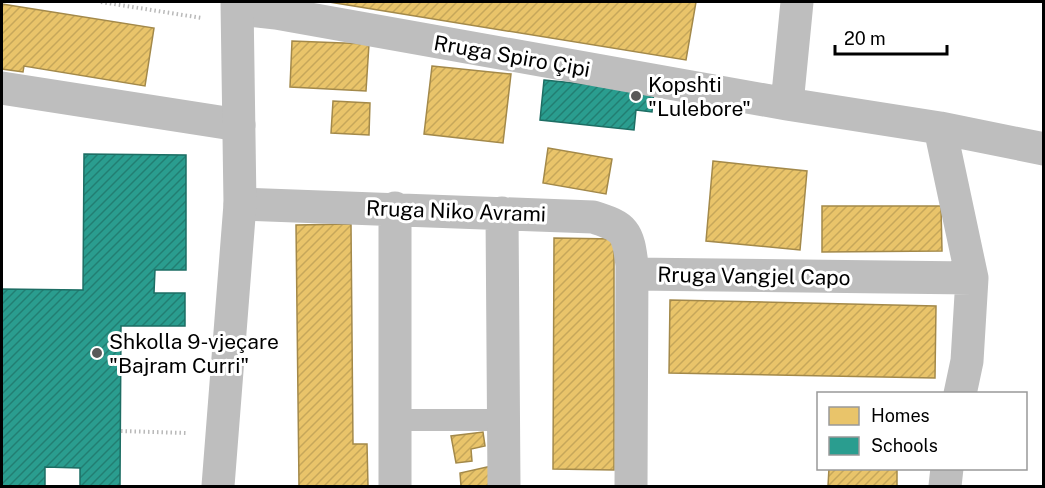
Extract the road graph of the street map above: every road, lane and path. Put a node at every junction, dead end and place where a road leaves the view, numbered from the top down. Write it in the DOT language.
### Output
graph roads {
  1 [pos="101,2"];
  2 [pos="796,2"];
  3 [pos="238,12"];
  4 [pos="2,88"];
  5 [pos="787,104"];
  6 [pos="239,124"];
  7 [pos="940,128"];
  8 [pos="1044,149"];
  9 [pos="240,204"];
  10 [pos="395,208"];
  11 [pos="502,213"];
  12 [pos="632,274"];
  13 [pos="972,278"];
  14 [pos="960,392"];
  15 [pos="395,420"];
  16 [pos="503,420"];
  17 [pos="121,431"];
  18 [pos="190,433"];
  19 [pos="947,470"];
  20 [pos="218,486"];
  21 [pos="394,486"];
  22 [pos="504,486"];
  23 [pos="631,486"];
  24 [pos="945,486"];
  1 -- 3 [label="path"];
  2 -- 5 [label="street"];
  3 -- 5 [label="street, Rruga Spiro Çipi"];
  3 -- 6 [label="street"];
  4 -- 6 [label="street"];
  5 -- 7 [label="street, Rruga Spiro Çipi"];
  6 -- 9 [label="street"];
  7 -- 8 [label="street, Rruga Spiro Çipi"];
  7 -- 13 [label="street"];
  9 -- 10 [label="street, Rruga Niko Avrami"];
  9 -- 20 [label="street"];
  10 -- 11 [label="street, Rruga Niko Avrami"];
  10 -- 15 [label="street"];
  11 -- 12 [label="street, Rruga Niko Avrami"];
  11 -- 16 [label="street"];
  12 -- 13 [label="street, Rruga Vangjel Capo"];
  12 -- 23 [label="street, Rruga Vangjel Capo"];
  13 -- 14 [label="street"];
  15 -- 16 [label="lane"];
  15 -- 21 [label="street"];
  16 -- 22 [label="street"];
  17 -- 18 [label="path"];
  19 -- 24 [label="street"];
}
